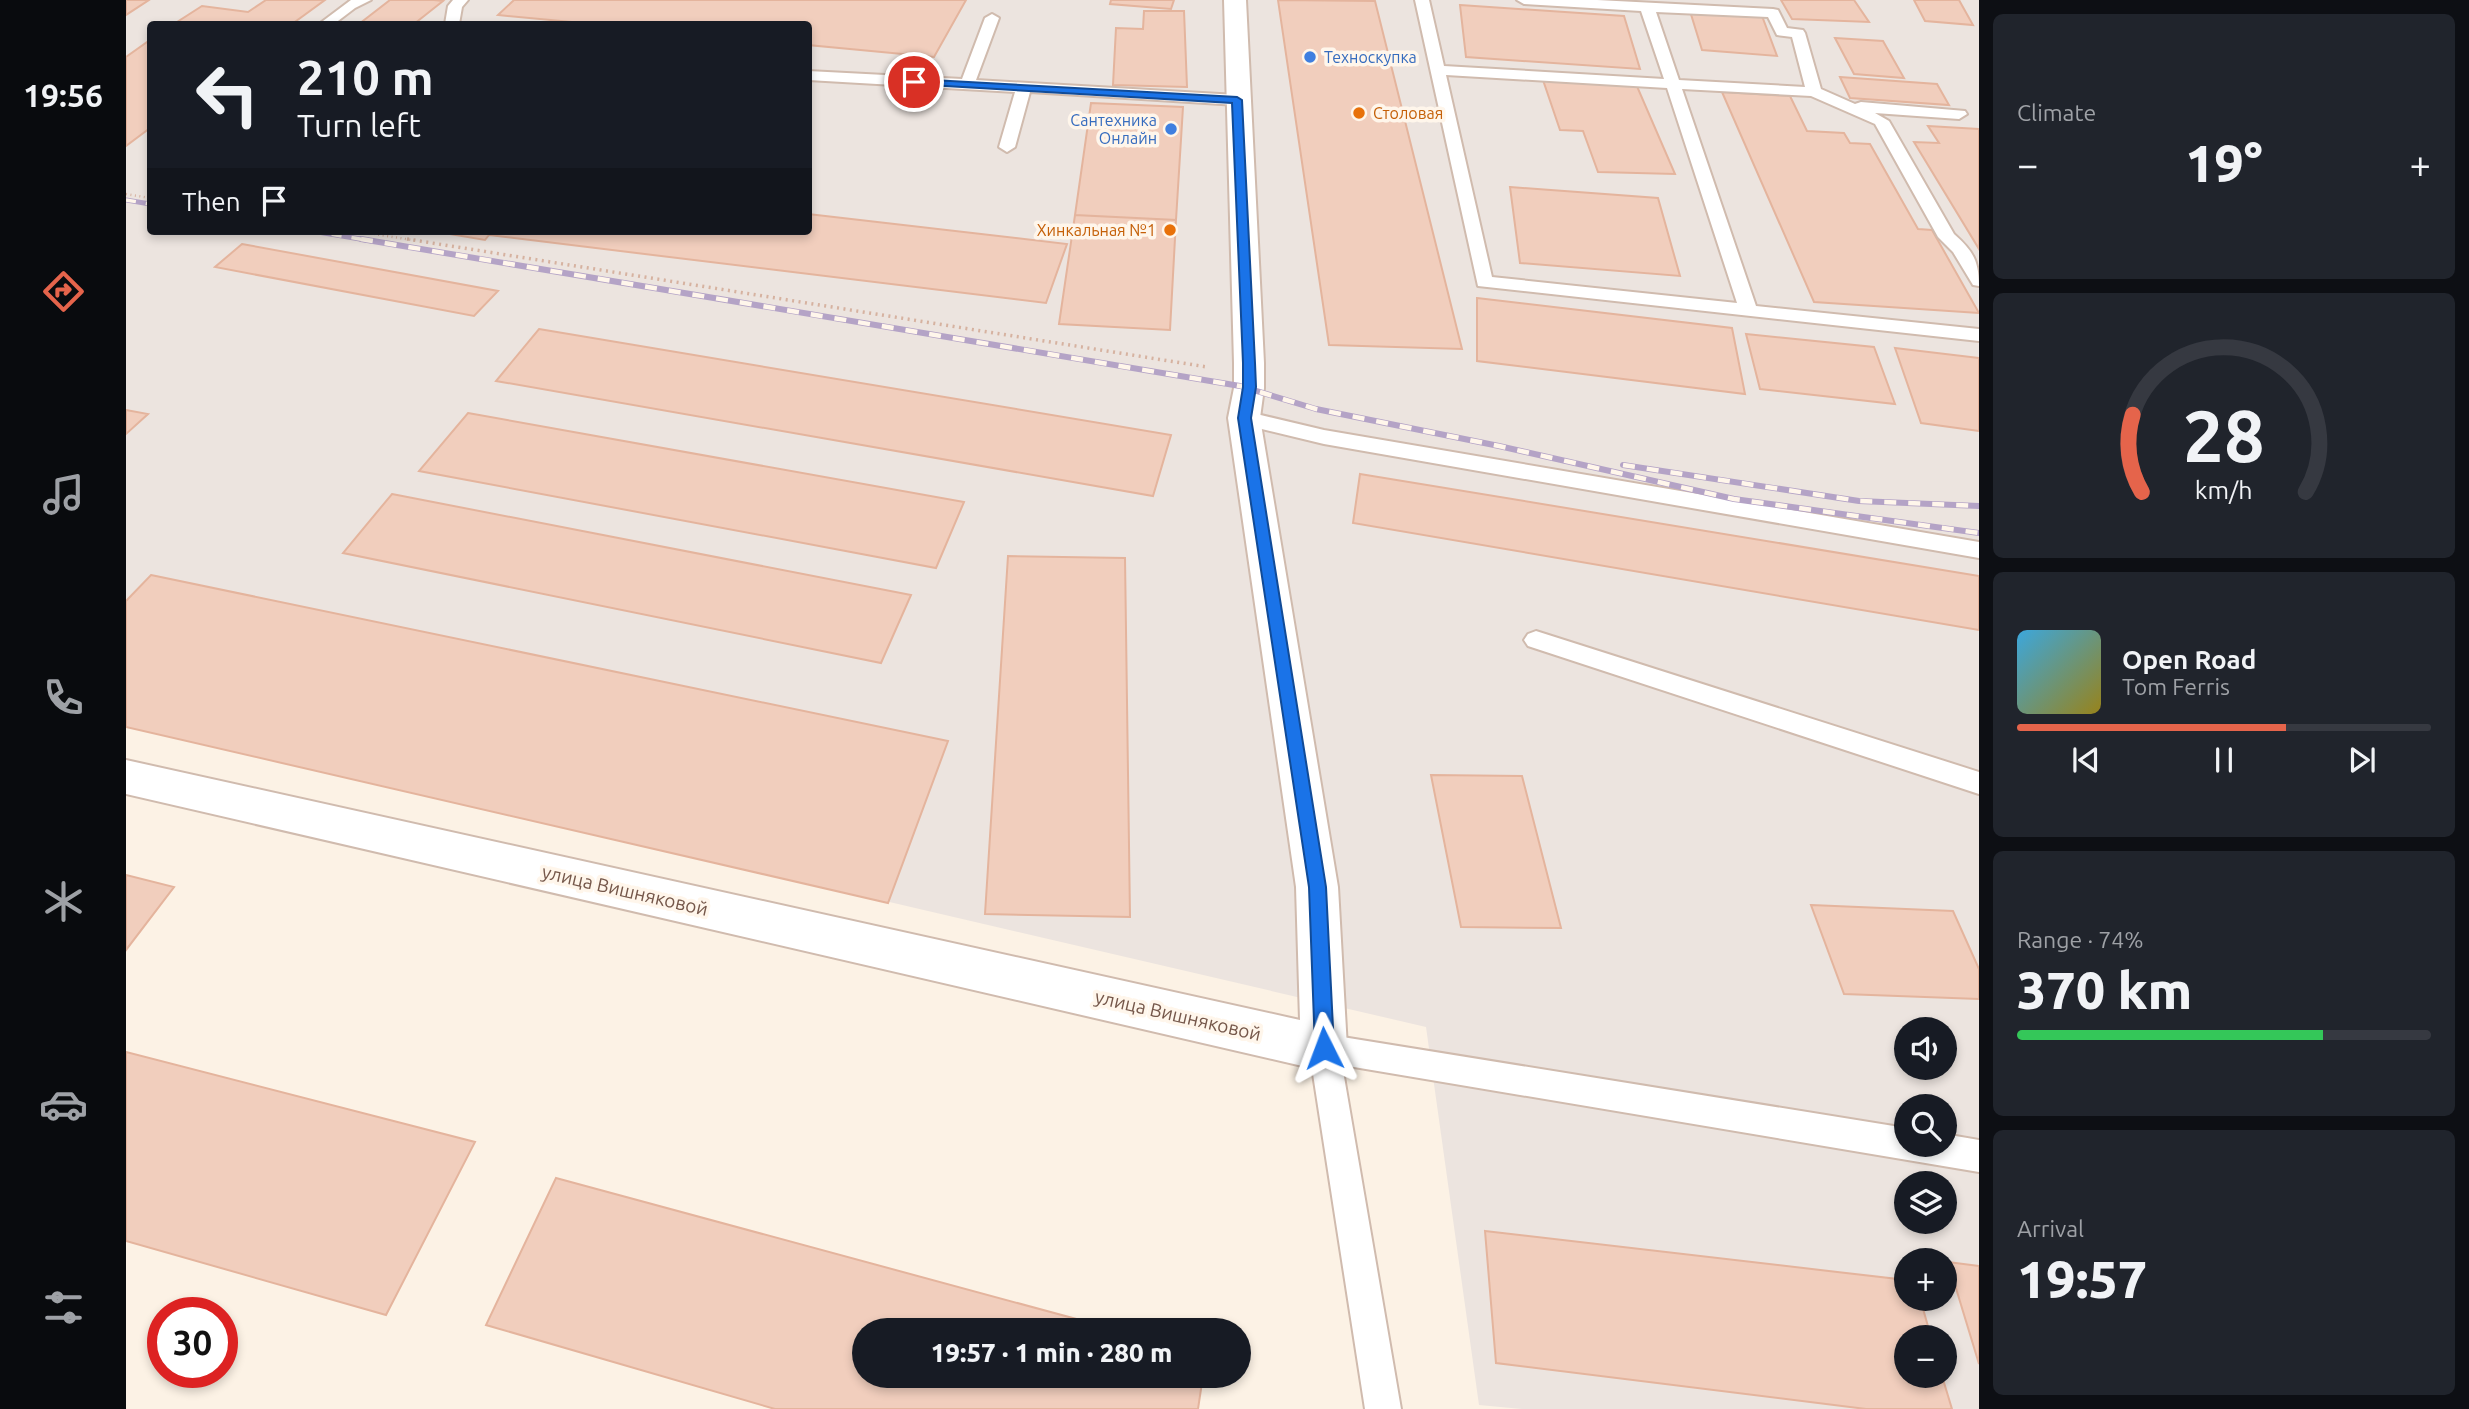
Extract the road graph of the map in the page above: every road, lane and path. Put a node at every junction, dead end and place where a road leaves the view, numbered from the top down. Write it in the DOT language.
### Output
graph roads {
  1 [pos="364,0"];
  2 [pos="461,0"];
  3 [pos="1235,0"];
  4 [pos="1422,0"];
  5 [pos="1524,0"];
  6 [pos="1647,6"];
  7 [pos="992,18"];
  8 [pos="330,21"];
  9 [pos="452,21"];
  10 [pos="1437,70"];
  11 [pos="812,75"];
  12 [pos="1672,83"];
  13 [pos="967,85"];
  14 [pos="1023,89"];
  15 [pos="1814,92"];
  16 [pos="1237,100"];
  17 [pos="1846,106"];
  18 [pos="1959,114"];
  19 [pos="1007,147"];
  20 [pos="126,194"];
  21 [pos="147,198"];
  22 [pos="381,235"];
  23 [pos="1979,281"];
  24 [pos="1749,311"];
  25 [pos="1979,335"];
  26 [pos="1249,363"];
  27 [pos="1244,418"];
  28 [pos="1979,550"];
  29 [pos="1536,640"];
  30 [pos="126,777"];
  31 [pos="1979,783"];
  32 [pos="1324,1048"];
  33 [pos="1894,1141"];
  34 [pos="1957,1152"];
  35 [pos="1979,1156"];
  36 [pos="1383,1409"];
  1 -- 8 [label="lane"];
  2 -- 9 [label="lane"];
  3 -- 16 [label="street"];
  4 -- 10 [label="lane"];
  5 -- 6 [label="lane"];
  6 -- 12 [label="lane"];
  6 -- 15 [label="lane"];
  7 -- 13 [label="lane"];
  10 -- 12 [label="lane"];
  10 -- 24 [label="lane"];
  11 -- 13 [label="lane"];
  12 -- 15 [label="lane"];
  12 -- 24 [label="lane"];
  13 -- 14 [label="lane"];
  14 -- 16 [label="lane"];
  14 -- 19 [label="lane"];
  15 -- 17 [label="lane"];
  16 -- 26 [label="street"];
  17 -- 18 [label="lane"];
  17 -- 23 [label="lane"];
  20 -- 21 [label="path"];
  22 -- 26 [label="path"];
  24 -- 25 [label="lane"];
  26 -- 27 [label="street"];
  27 -- 28 [label="lane"];
  27 -- 32 [label="street"];
  29 -- 31 [label="lane"];
  30 -- 32 [label="street, улица Вишняковой"];
  32 -- 33 [label="lane"];
  32 -- 36 [label="lane"];
  34 -- 35 [label="lane"];
}
